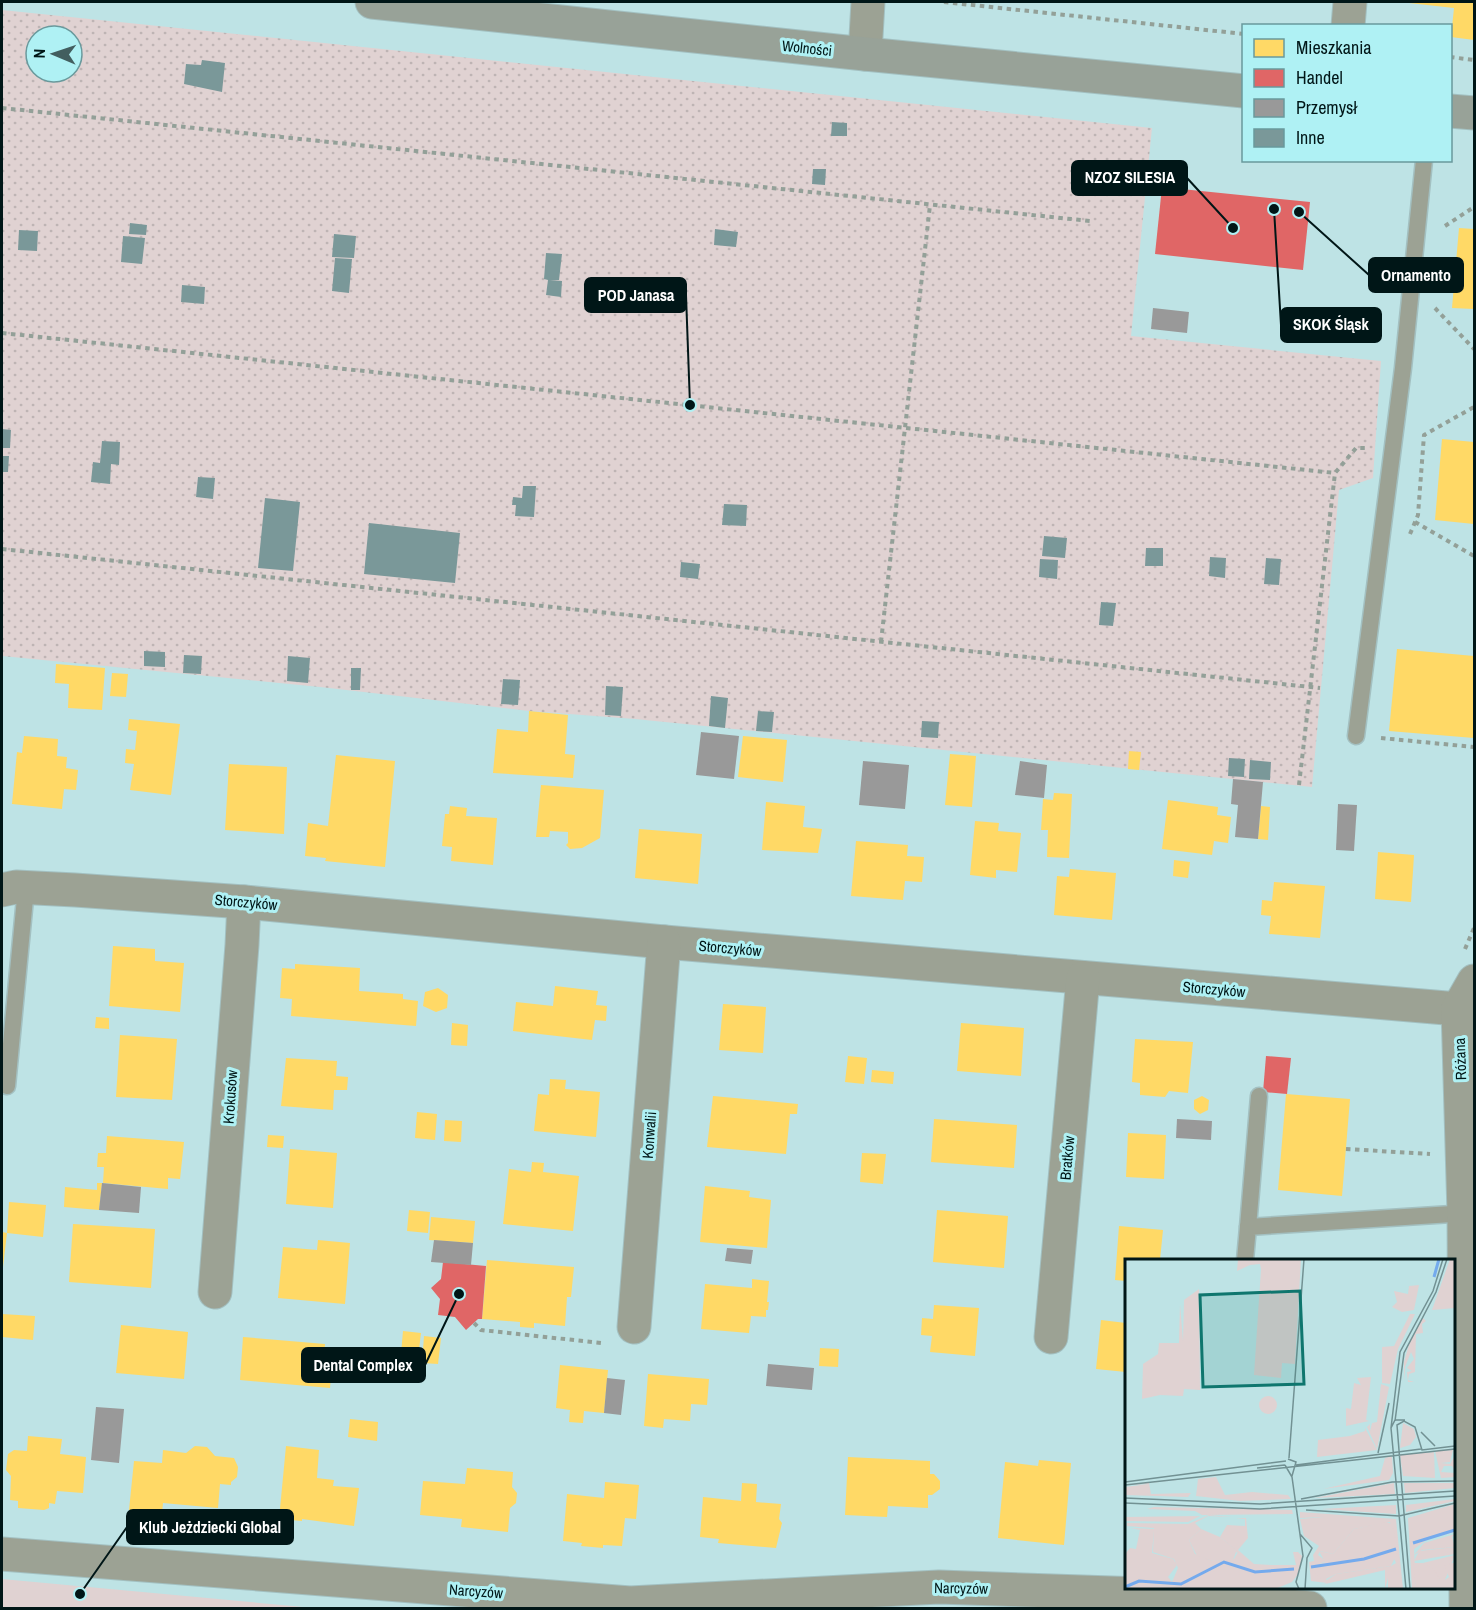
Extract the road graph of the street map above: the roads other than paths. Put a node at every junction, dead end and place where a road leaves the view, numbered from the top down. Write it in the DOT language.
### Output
graph roads {
  1 [pos="372,2"];
  2 [pos="868,2"];
  3 [pos="1350,2"];
  4 [pos="1347,24"];
  5 [pos="865,54"];
  6 [pos="1242,91"];
  7 [pos="1452,111"];
  8 [pos="1474,113"];
  9 [pos="1424,162"];
  10 [pos="1356,736"];
  11 [pos="14,889"];
  12 [pos="244,902"];
  13 [pos="663,942"];
  14 [pos="1083,978"];
  15 [pos="1474,981"];
  16 [pos="1458,1009"];
  17 [pos="7,1086"];
  18 [pos="1259,1096"];
  19 [pos="1469,1213"];
  20 [pos="1248,1227"];
  21 [pos="1245,1259"];
  22 [pos="215,1292"];
  23 [pos="634,1327"];
  24 [pos="1051,1337"];
  25 [pos="2,1554"];
  26 [pos="1141,1591"];
  27 [pos="1310,1608"];
  28 [pos="1466,1608"];
  1 -- 5 [label="street, Wolności"];
  2 -- 5 [label="street"];
  3 -- 4 [label="street"];
  5 -- 6 [label="street, Wolności"];
  7 -- 8 [label="street"];
  9 -- 10 [label="lane"];
  11 -- 12 [label="street, Storczyków"];
  11 -- 17 [label="lane"];
  12 -- 13 [label="street, Storczyków"];
  12 -- 22 [label="street, Krokusów"];
  13 -- 14 [label="street, Storczyków"];
  13 -- 23 [label="street, Konwalii"];
  14 -- 16 [label="street, Storczyków"];
  14 -- 24 [label="street, Bratków"];
  15 -- 16 [label="street"];
  16 -- 19 [label="street, Różana"];
  18 -- 20 [label="lane"];
  19 -- 20 [label="lane"];
  19 -- 28 [label="street, Różana"];
  20 -- 21 [label="lane"];
  25 -- 26 [label="street, Narcyzów"];
  26 -- 27 [label="street, Narcyzów"];
}
